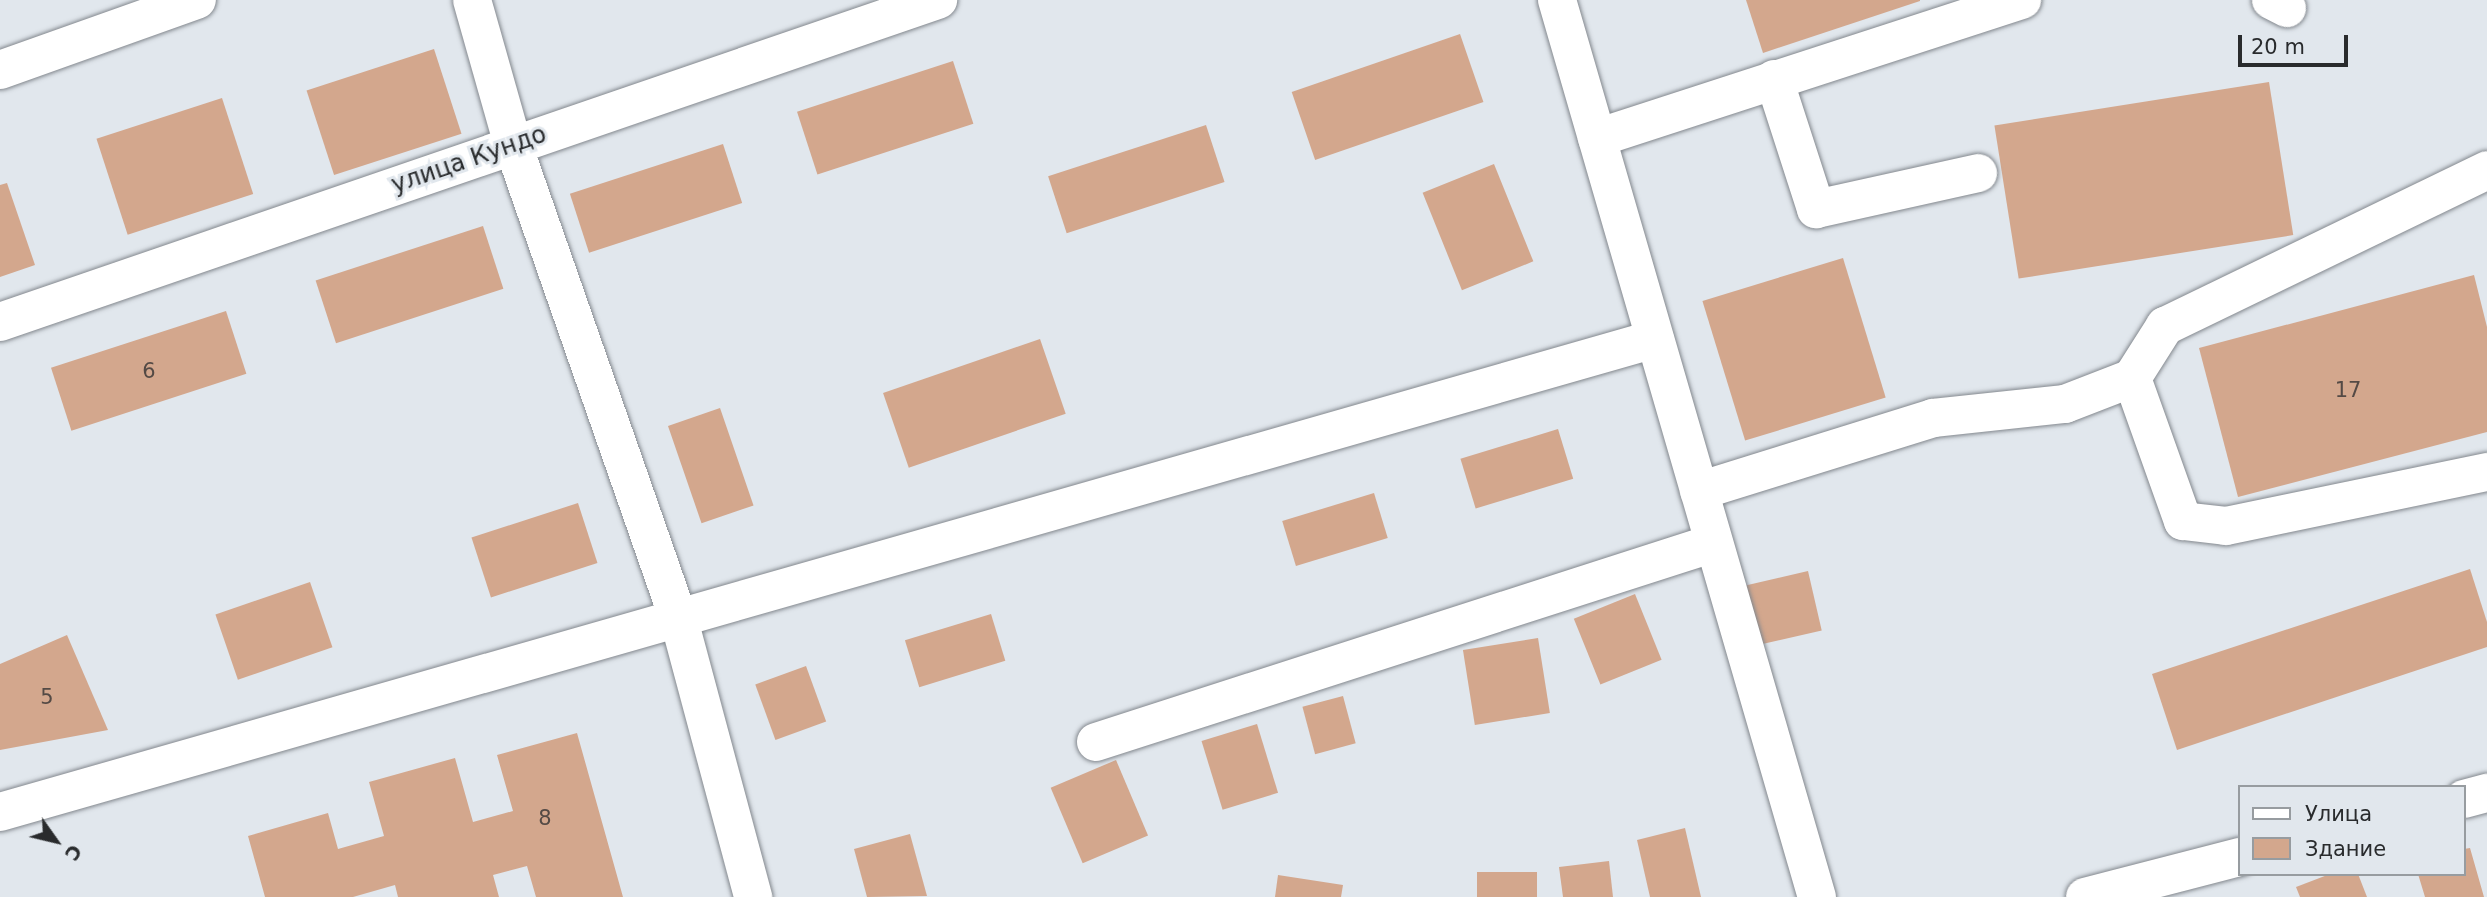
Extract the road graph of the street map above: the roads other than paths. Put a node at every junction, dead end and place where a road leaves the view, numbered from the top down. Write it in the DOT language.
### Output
graph roads {
  1 [pos="197,0"];
  2 [pos="472,0"];
  3 [pos="938,0"];
  4 [pos="1557,0"];
  5 [pos="2022,0"];
  6 [pos="0,69"];
  7 [pos="1774,79"];
  8 [pos="1597,138"];
  9 [pos="513,145"];
  10 [pos="2487,170"];
  11 [pos="1978,173"];
  12 [pos="0,322"];
  13 [pos="1656,339"];
  14 [pos="2132,377"];
  15 [pos="2487,472"];
  16 [pos="1699,491"];
  17 [pos="1714,543"];
  18 [pos="679,620"];
  19 [pos="1096,742"];
  20 [pos="2487,793"];
  21 [pos="2466,798"];
  22 [pos="0,812"];
  23 [pos="2238,858"];
  24 [pos="753,897"];
  25 [pos="1817,897"];
  26 [pos="2085,897"];
  1 -- 6 [label="street"];
  2 -- 9 [label="street"];
  3 -- 9 [label="street, улица Кундо"];
  4 -- 8 [label="street"];
  5 -- 7 [label="street"];
  7 -- 8 [label="street"];
  7 -- 11 [label="street"];
  8 -- 13 [label="street"];
  9 -- 12 [label="street, улица Кундо"];
  9 -- 18 [label="street"];
  10 -- 14 [label="street"];
  13 -- 16 [label="street"];
  13 -- 18 [label="street"];
  14 -- 15 [label="street"];
  14 -- 16 [label="street"];
  16 -- 17 [label="street"];
  17 -- 19 [label="street"];
  17 -- 25 [label="street"];
  18 -- 22 [label="street"];
  18 -- 24 [label="street"];
  20 -- 21 [label="street"];
  23 -- 26 [label="street"];
}
